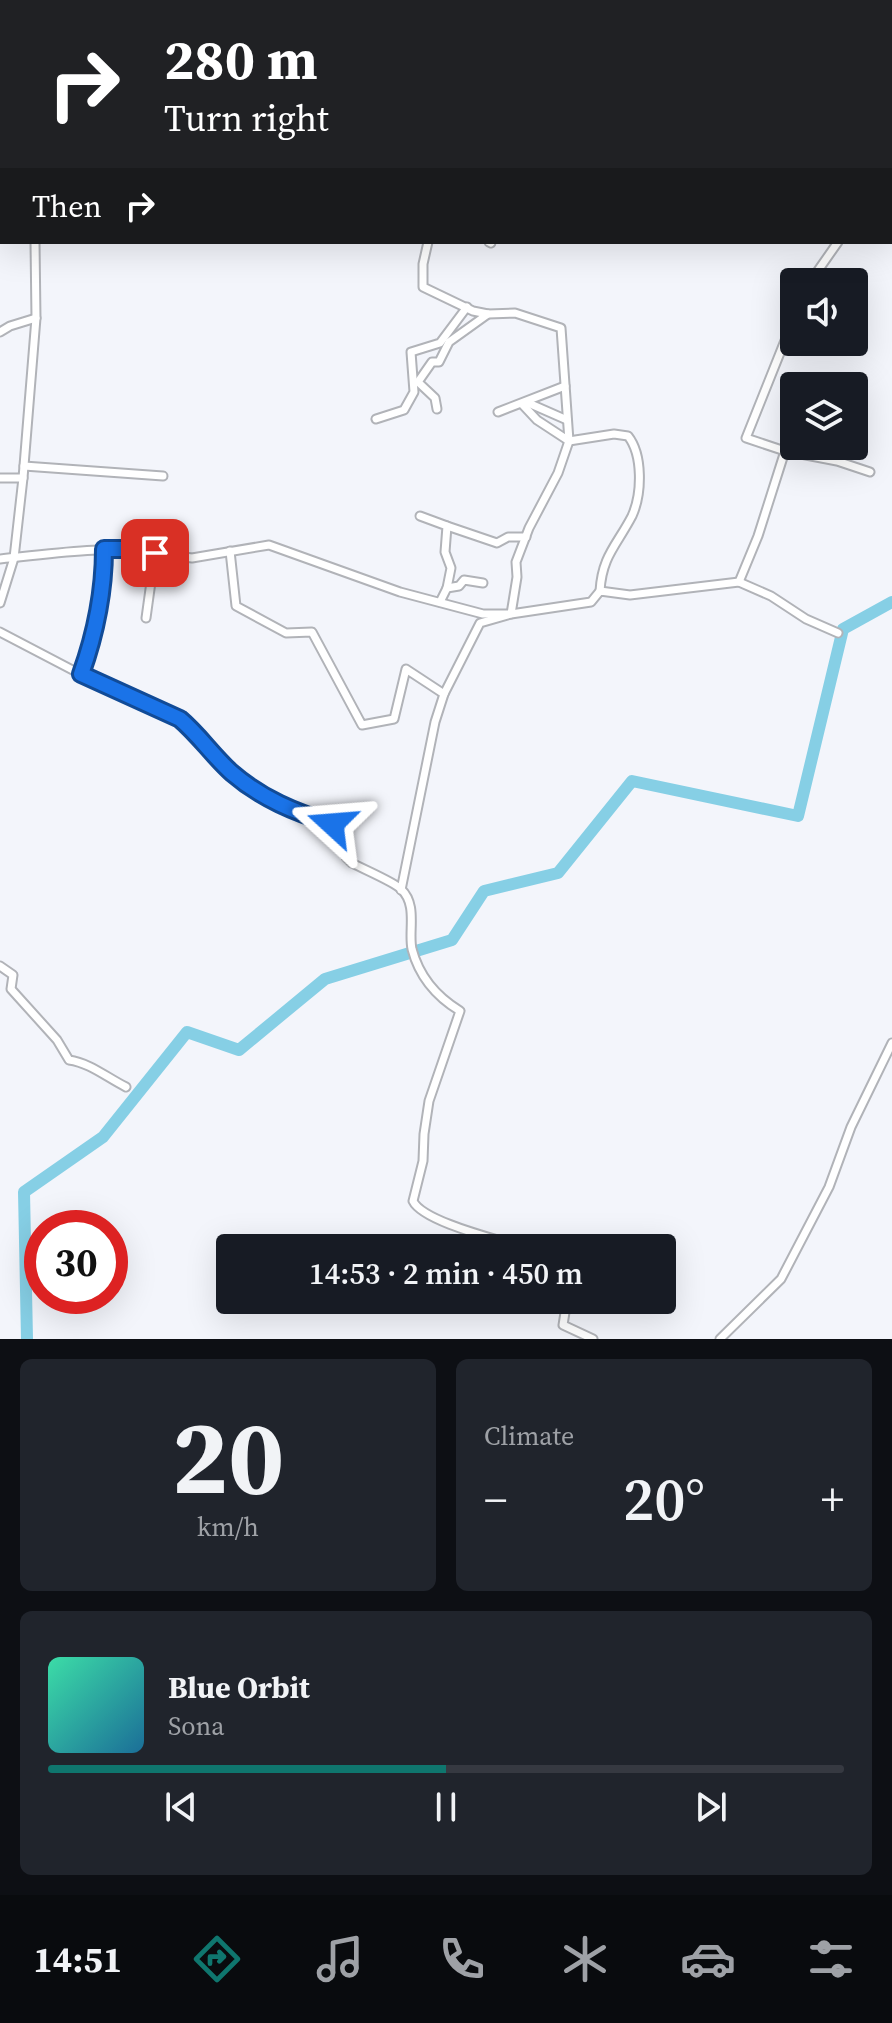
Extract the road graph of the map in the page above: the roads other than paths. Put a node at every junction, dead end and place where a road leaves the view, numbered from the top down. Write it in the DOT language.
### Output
graph roads {
  1 [pos="35,244"];
  2 [pos="428,244"];
  3 [pos="837,244"];
  4 [pos="820,268"];
  5 [pos="467,307"];
  6 [pos="488,314"];
  7 [pos="36,318"];
  8 [pos="0,332"];
  9 [pos="780,353"];
  10 [pos="565,386"];
  11 [pos="524,403"];
  12 [pos="437,409"];
  13 [pos="498,412"];
  14 [pos="376,419"];
  15 [pos="567,420"];
  16 [pos="569,441"];
  17 [pos="780,449"];
  18 [pos="782,460"];
  19 [pos="832,460"];
  20 [pos="24,466"];
  21 [pos="870,472"];
  22 [pos="163,476"];
  23 [pos="0,478"];
  24 [pos="23,478"];
  25 [pos="420,516"];
  26 [pos="447,526"];
  27 [pos="526,537"];
  28 [pos="104,549"];
  29 [pos="230,551"];
  30 [pos="155,553"];
  31 [pos="14,558"];
  32 [pos="0,559"];
  33 [pos="503,562"];
  34 [pos="516,562"];
  35 [pos="739,582"];
  36 [pos="483,583"];
  37 [pos="447,588"];
  38 [pos="600,591"];
  39 [pos="440,602"];
  40 [pos="0,603"];
  41 [pos="511,614"];
  42 [pos="146,618"];
  43 [pos="0,632"];
  44 [pos="838,633"];
  45 [pos="81,674"];
  46 [pos="444,694"];
  47 [pos="401,890"];
  48 [pos="0,966"];
  49 [pos="892,1043"];
  50 [pos="126,1087"];
  51 [pos="482,1234"];
  52 [pos="565,1314"];
  53 [pos="593,1339"];
  54 [pos="720,1339"];
  1 -- 7 [label="street"];
  2 -- 5 [label="street"];
  3 -- 4 [label="street"];
  5 -- 6 [label="street"];
  5 -- 14 [label="street"];
  6 -- 10 [label="street"];
  6 -- 12 [label="street"];
  7 -- 8 [label="street"];
  7 -- 20 [label="street"];
  9 -- 17 [label="street"];
  10 -- 11 [label="street"];
  10 -- 15 [label="street"];
  11 -- 13 [label="street"];
  11 -- 15 [label="street"];
  11 -- 16 [label="street"];
  15 -- 16 [label="street"];
  16 -- 27 [label="street"];
  16 -- 38 [label="street"];
  18 -- 35 [label="street"];
  19 -- 21 [label="street"];
  20 -- 22 [label="street"];
  20 -- 24 [label="street"];
  23 -- 24 [label="street"];
  24 -- 31 [label="street"];
  25 -- 26 [label="street"];
  26 -- 27 [label="street"];
  26 -- 37 [label="street"];
  27 -- 34 [label="street"];
  28 -- 30 [label="street"];
  28 -- 31 [label="street"];
  28 -- 45 [label="street"];
  29 -- 30 [label="street"];
  29 -- 39 [label="street"];
  29 -- 46 [label="street"];
  30 -- 42 [label="street"];
  31 -- 32 [label="street"];
  31 -- 40 [label="street"];
  33 -- 34 [label="street"];
  34 -- 41 [label="street"];
  35 -- 38 [label="street"];
  35 -- 44 [label="street"];
  36 -- 37 [label="street"];
  37 -- 39 [label="street"];
  38 -- 41 [label="street"];
  39 -- 41 [label="street"];
  41 -- 46 [label="street"];
  43 -- 45 [label="street"];
  45 -- 47 [label="street"];
  46 -- 47 [label="street"];
  47 -- 51 [label="street"];
  48 -- 50 [label="street"];
  49 -- 54 [label="street"];
  52 -- 53 [label="street"];
}
